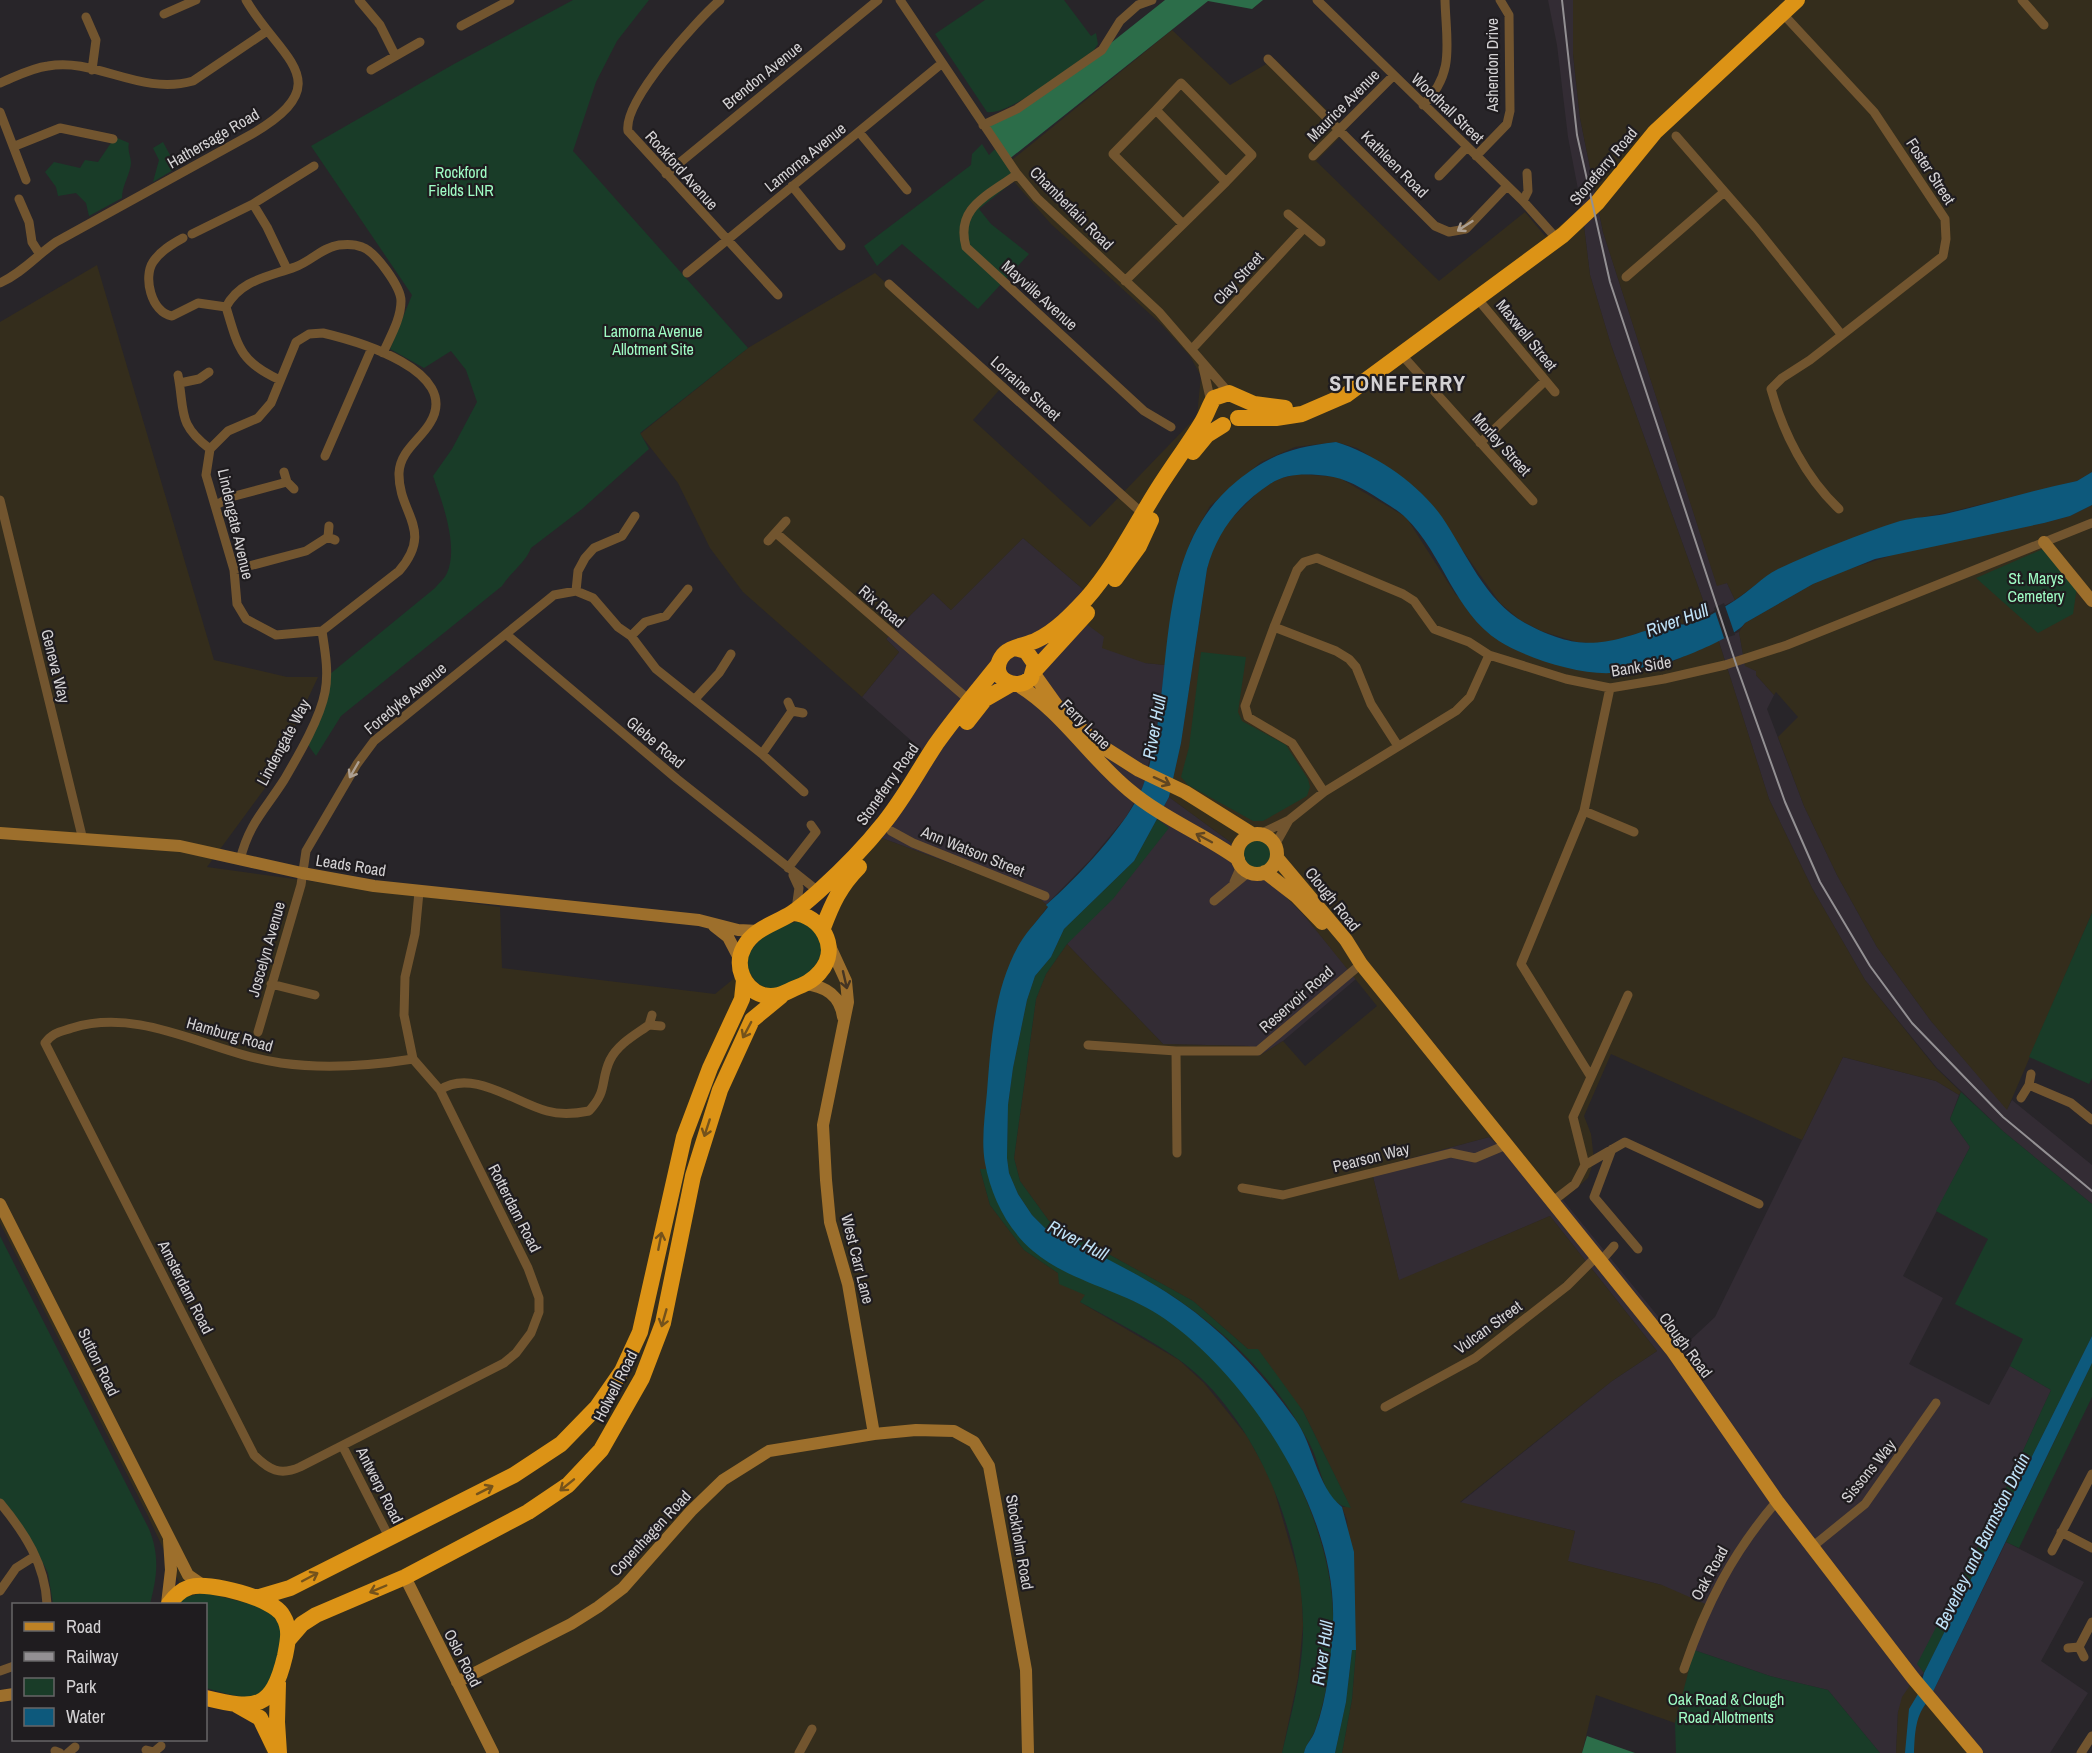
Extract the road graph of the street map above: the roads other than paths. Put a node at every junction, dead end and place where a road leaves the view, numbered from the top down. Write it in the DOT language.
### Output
graph roads {
  1 [pos="196,0"];
  2 [pos="246,0"];
  3 [pos="358,0"];
  4 [pos="510,0"];
  5 [pos="720,0"];
  6 [pos="878,0"];
  7 [pos="900,0"];
  8 [pos="1152,0"];
  9 [pos="1317,0"];
  10 [pos="1445,0"];
  11 [pos="1500,0"];
  12 [pos="1797,0"];
  13 [pos="2022,0"];
  14 [pos="164,14"];
  15 [pos="1783,14"];
  16 [pos="86,18"];
  17 [pos="465,21"];
  18 [pos="2044,25"];
  19 [pos="267,31"];
  20 [pos="420,42"];
  21 [pos="395,55"];
  22 [pos="1268,59"];
  23 [pos="941,63"];
  24 [pos="92,70"];
  25 [pos="371,70"];
  26 [pos="1393,75"];
  27 [pos="0,83"];
  28 [pos="1424,105"];
  29 [pos="0,112"];
  30 [pos="1154,112"];
  31 [pos="983,126"];
  32 [pos="1338,130"];
  33 [pos="859,132"];
  34 [pos="1676,136"];
  35 [pos="107,141"];
  36 [pos="15,146"];
  37 [pos="1467,147"];
  38 [pos="1313,156"];
  39 [pos="1476,156"];
  40 [pos="314,166"];
  41 [pos="1527,172"];
  42 [pos="666,174"];
  43 [pos="1017,174"];
  44 [pos="1439,176"];
  45 [pos="26,180"];
  46 [pos="1226,182"];
  47 [pos="792,186"];
  48 [pos="1507,186"];
  49 [pos="907,190"];
  50 [pos="1724,193"];
  51 [pos="19,199"];
  52 [pos="1523,201"];
  53 [pos="253,204"];
  54 [pos="1288,214"];
  55 [pos="1183,224"];
  56 [pos="1304,228"];
  57 [pos="192,234"];
  58 [pos="183,238"];
  59 [pos="1557,239"];
  60 [pos="727,242"];
  61 [pos="1320,242"];
  62 [pos="841,246"];
  63 [pos="39,253"];
  64 [pos="287,269"];
  65 [pos="687,273"];
  66 [pos="1626,277"];
  67 [pos="1125,281"];
  68 [pos="0,283"];
  69 [pos="889,284"];
  70 [pos="778,295"];
  71 [pos="1476,297"];
  72 [pos="226,307"];
  73 [pos="1840,334"];
  74 [pos="1193,348"];
  75 [pos="371,350"];
  76 [pos="383,353"];
  77 [pos="1401,354"];
  78 [pos="1201,361"];
  79 [pos="209,372"];
  80 [pos="280,380"];
  81 [pos="1365,381"];
  82 [pos="1545,381"];
  83 [pos="1555,392"];
  84 [pos="1232,395"];
  85 [pos="1210,406"];
  86 [pos="1231,421"];
  87 [pos="1171,427"];
  88 [pos="1480,443"];
  89 [pos="210,449"];
  90 [pos="325,456"];
  91 [pos="288,481"];
  92 [pos="0,500"];
  93 [pos="1533,501"];
  94 [pos="216,505"];
  95 [pos="1839,508"];
  96 [pos="1143,514"];
  97 [pos="635,516"];
  98 [pos="786,521"];
  99 [pos="2092,523"];
  100 [pos="329,526"];
  101 [pos="776,532"];
  102 [pos="768,541"];
  103 [pos="2044,542"];
  104 [pos="234,570"];
  105 [pos="688,589"];
  106 [pos="576,591"];
  107 [pos="2092,601"];
  108 [pos="1274,627"];
  109 [pos="322,632"];
  110 [pos="507,635"];
  111 [pos="631,636"];
  112 [pos="1015,648"];
  113 [pos="732,652"];
  114 [pos="1488,655"];
  115 [pos="998,665"];
  116 [pos="1034,671"];
  117 [pos="1015,685"];
  118 [pos="1610,688"];
  119 [pos="695,699"];
  120 [pos="969,700"];
  121 [pos="803,713"];
  122 [pos="1398,746"];
  123 [pos="762,754"];
  124 [pos="804,792"];
  125 [pos="1324,792"];
  126 [pos="1584,811"];
  127 [pos="1289,820"];
  128 [pos="811,825"];
  129 [pos="891,831"];
  130 [pos="0,832"];
  131 [pos="1634,832"];
  132 [pos="1256,834"];
  133 [pos="82,840"];
  134 [pos="1276,851"];
  135 [pos="240,860"];
  136 [pos="1243,866"];
  137 [pos="789,868"];
  138 [pos="1265,872"];
  139 [pos="302,873"];
  140 [pos="818,891"];
  141 [pos="418,892"];
  142 [pos="1045,896"];
  143 [pos="1214,901"];
  144 [pos="794,911"];
  145 [pos="699,920"];
  146 [pos="759,931"];
  147 [pos="826,935"];
  148 [pos="740,960"];
  149 [pos="1361,964"];
  150 [pos="744,980"];
  151 [pos="271,984"];
  152 [pos="804,984"];
  153 [pos="315,995"];
  154 [pos="1628,995"];
  155 [pos="781,996"];
  156 [pos="652,1015"];
  157 [pos="844,1021"];
  158 [pos="649,1025"];
  159 [pos="661,1026"];
  160 [pos="258,1032"];
  161 [pos="45,1043"];
  162 [pos="1088,1045"];
  163 [pos="1176,1051"];
  164 [pos="413,1059"];
  165 [pos="2031,1074"];
  166 [pos="1591,1077"];
  167 [pos="2029,1085"];
  168 [pos="440,1090"];
  169 [pos="2021,1098"];
  170 [pos="2092,1120"];
  171 [pos="1506,1144"];
  172 [pos="1612,1149"];
  173 [pos="1178,1153"];
  174 [pos="1585,1165"];
  175 [pos="1242,1188"];
  176 [pos="1553,1202"];
  177 [pos="0,1204"];
  178 [pos="1759,1204"];
  179 [pos="1614,1246"];
  180 [pos="1638,1249"];
  181 [pos="1599,1259"];
  182 [pos="1936,1403"];
  183 [pos="1385,1407"];
  184 [pos="874,1434"];
  185 [pos="343,1447"];
  186 [pos="2091,1477"];
  187 [pos="1777,1501"];
  188 [pos="0,1503"];
  189 [pos="2061,1532"];
  190 [pos="169,1534"];
  191 [pos="389,1537"];
  192 [pos="1812,1547"];
  193 [pos="2092,1548"];
  194 [pos="2052,1551"];
  195 [pos="35,1556"];
  196 [pos="405,1577"];
  197 [pos="204,1586"];
  198 [pos="0,1591"];
  199 [pos="256,1598"];
  200 [pos="47,1603"];
  201 [pos="168,1603"];
  202 [pos="170,1603"];
  203 [pos="2092,1622"];
  204 [pos="289,1639"];
  205 [pos="2084,1657"];
  206 [pos="1684,1669"];
  207 [pos="457,1682"];
  208 [pos="278,1683"];
  209 [pos="207,1698"];
  210 [pos="237,1705"];
  211 [pos="812,1729"];
  212 [pos="2092,1736"];
  213 [pos="278,1753"];
  214 [pos="493,1753"];
  215 [pos="799,1753"];
  216 [pos="1028,1753"];
  217 [pos="1976,1753"];
  218 [pos="2081,1753"];
  1 -- 14 [label="street"];
  2 -- 19 [label="street, Hathersage Road"];
  3 -- 21 [label="street"];
  4 -- 17 [label="street"];
  5 -- 42 [label="street, Rockford Avenue"];
  6 -- 42 [label="street, Brendon Avenue"];
  7 -- 23 [label="street, Chamberlain Road"];
  8 -- 31 [label="street"];
  9 -- 26 [label="street, Woodhall Street"];
  10 -- 28 [label="street"];
  11 -- 39 [label="street, Ashendon Drive"];
  12 -- 15 [label="highway, Stoneferry Road"];
  13 -- 18 [label="street"];
  15 -- 59 [label="highway, Stoneferry Road"];
  15 -- 73 [label="street, Foster Street"];
  16 -- 24 [label="street"];
  19 -- 24 [label="street"];
  19 -- 63 [label="street, Hathersage Road"];
  20 -- 21 [label="street"];
  21 -- 25 [label="street"];
  22 -- 32 [label="street, Kathleen Road"];
  23 -- 31 [label="street, Chamberlain Road"];
  23 -- 33 [label="street, Lamorna Avenue"];
  24 -- 27 [label="street"];
  26 -- 28 [label="street, Woodhall Street"];
  26 -- 32 [label="street, Maurice Avenue"];
  28 -- 37 [label="street, Woodhall Street"];
  29 -- 36 [label="street"];
  30 -- 46 [label="street"];
  30 -- 46 [label="street"];
  30 -- 55 [label="street"];
  31 -- 43 [label="street, Chamberlain Road"];
  32 -- 38 [label="street, Maurice Avenue"];
  48 -- 32 [label="street, Kathleen Road, one-way"];
  33 -- 47 [label="street, Lamorna Avenue"];
  33 -- 49 [label="street"];
  34 -- 50 [label="street"];
  35 -- 36 [label="street"];
  36 -- 45 [label="street"];
  37 -- 39 [label="street, Woodhall Street"];
  37 -- 44 [label="street"];
  39 -- 48 [label="street, Woodhall Street"];
  40 -- 53 [label="street"];
  41 -- 52 [label="street"];
  42 -- 60 [label="street, Rockford Avenue"];
  43 -- 67 [label="street, Chamberlain Road"];
  43 -- 87 [label="street, Mayville Avenue"];
  46 -- 55 [label="street"];
  47 -- 60 [label="street, Lamorna Avenue"];
  47 -- 62 [label="street"];
  48 -- 52 [label="street, Woodhall Street"];
  50 -- 66 [label="street"];
  50 -- 73 [label="street"];
  51 -- 63 [label="street"];
  52 -- 59 [label="street, Woodhall Street"];
  53 -- 57 [label="street"];
  53 -- 64 [label="street"];
  54 -- 56 [label="street"];
  55 -- 67 [label="street"];
  56 -- 61 [label="street"];
  56 -- 74 [label="street, Clay Street"];
  58 -- 72 [label="street"];
  59 -- 71 [label="highway, Stoneferry Road"];
  60 -- 65 [label="street, Lamorna Avenue"];
  60 -- 70 [label="street, Rockford Avenue"];
  63 -- 68 [label="street, Hathersage Road"];
  64 -- 72 [label="street"];
  64 -- 76 [label="street"];
  67 -- 74 [label="street, Chamberlain Road"];
  69 -- 96 [label="street, Lorraine Street"];
  71 -- 77 [label="highway, Stoneferry Road"];
  71 -- 82 [label="street, Maxwell Street"];
  72 -- 80 [label="street"];
  73 -- 95 [label="street, Foster Street"];
  74 -- 78 [label="street, Chamberlain Road"];
  75 -- 76 [label="street, Lindengate Avenue"];
  75 -- 80 [label="street, Lindengate Avenue"];
  75 -- 90 [label="street"];
  76 -- 109 [label="street, Lindengate Avenue"];
  77 -- 81 [label="highway, Stoneferry Road"];
  77 -- 88 [label="street, Morley Street"];
  78 -- 84 [label="street, Chamberlain Road"];
  78 -- 85 [label="street, Chamberlain Road"];
  79 -- 89 [label="street"];
  80 -- 89 [label="street, Lindengate Avenue"];
  81 -- 84 [label="highway, Stoneferry Road"];
  81 -- 86 [label="highway, Stoneferry Road"];
  82 -- 83 [label="street, Maxwell Street"];
  82 -- 88 [label="street"];
  84 -- 85 [label="highway"];
  84 -- 86 [label="highway"];
  85 -- 86 [label="highway"];
  85 -- 96 [label="highway"];
  86 -- 116 [label="highway"];
  88 -- 93 [label="street, Morley Street"];
  89 -- 94 [label="street, Lindengate Avenue"];
  91 -- 94 [label="street"];
  92 -- 133 [label="street, Geneva Way"];
  94 -- 104 [label="street, Lindengate Avenue"];
  96 -- 112 [label="highway"];
  97 -- 106 [label="street"];
  98 -- 101 [label="street"];
  99 -- 103 [label="street, Bank Side"];
  100 -- 104 [label="street"];
  101 -- 102 [label="street"];
  101 -- 120 [label="street, Rix Road"];
  103 -- 107 [label="street"];
  103 -- 118 [label="street, Bank Side"];
  104 -- 109 [label="street, Lindengate Avenue"];
  105 -- 111 [label="street"];
  106 -- 110 [label="street, Foredyke Avenue"];
  106 -- 111 [label="street"];
  108 -- 114 [label="street, Bank Side"];
  108 -- 122 [label="street"];
  108 -- 125 [label="street"];
  109 -- 135 [label="street, Lindengate Way"];
  110 -- 137 [label="street, Glebe Road"];
  110 -- 139 [label="street, Foredyke Avenue, one-way"];
  111 -- 119 [label="street"];
  112 -- 115 [label="highway"];
  112 -- 116 [label="highway"];
  113 -- 119 [label="street"];
  114 -- 118 [label="street, Bank Side"];
  114 -- 122 [label="street"];
  115 -- 117 [label="highway"];
  115 -- 120 [label="highway, Stoneferry Road"];
  116 -- 117 [label="highway"];
  116 -- 132 [label="main road, Ferry Lane, one-way"];
  117 -- 129 [label="highway, Stoneferry Road"];
  136 -- 117 [label="main road, Ferry Lane, one-way"];
  118 -- 126 [label="street"];
  119 -- 123 [label="street"];
  120 -- 140 [label="highway, Stoneferry Road"];
  121 -- 123 [label="street"];
  122 -- 125 [label="street"];
  123 -- 124 [label="street"];
  125 -- 127 [label="street"];
  126 -- 131 [label="street"];
  126 -- 166 [label="street"];
  127 -- 132 [label="street"];
  127 -- 134 [label="street"];
  128 -- 137 [label="street"];
  129 -- 142 [label="street, Ann Watson Street"];
  129 -- 147 [label="highway, Stoneferry Road"];
  130 -- 133 [label="street, Leads Road"];
  132 -- 134 [label="main road"];
  132 -- 136 [label="main road"];
  133 -- 135 [label="street, Leads Road"];
  134 -- 138 [label="main road"];
  134 -- 149 [label="main road, Clough Road"];
  135 -- 139 [label="street, Leads Road"];
  136 -- 138 [label="main road"];
  136 -- 143 [label="street"];
  137 -- 140 [label="street, Glebe Road"];
  137 -- 144 [label="street"];
  138 -- 149 [label="main road, Clough Road"];
  139 -- 141 [label="street, Leads Road"];
  139 -- 151 [label="street, Joscelyn Avenue"];
  140 -- 144 [label="highway, Stoneferry Road"];
  141 -- 145 [label="street, Leads Road"];
  141 -- 164 [label="street, Rotterdam Road"];
  144 -- 146 [label="highway"];
  144 -- 147 [label="highway"];
  145 -- 146 [label="street, Leads Road"];
  145 -- 148 [label="street, Leads Road"];
  146 -- 148 [label="highway"];
  147 -- 152 [label="highway"];
  147 -- 157 [label="street, West Carr Lane, one-way"];
  148 -- 150 [label="highway"];
  149 -- 163 [label="street, Reservoir Road"];
  149 -- 171 [label="main road, Clough Road"];
  150 -- 155 [label="highway"];
  191 -- 150 [label="highway, Holwell Road, one-way"];
  151 -- 153 [label="street"];
  151 -- 160 [label="street, Joscelyn Avenue"];
  152 -- 155 [label="highway"];
  152 -- 157 [label="street"];
  154 -- 166 [label="street"];
  155 -- 196 [label="highway, Holwell Road, one-way"];
  156 -- 158 [label="street"];
  157 -- 184 [label="street, West Carr Lane"];
  158 -- 159 [label="street"];
  158 -- 168 [label="street"];
  161 -- 164 [label="street, Hamburg Road"];
  161 -- 185 [label="street, Amsterdam Road"];
  162 -- 163 [label="street, Reservoir Road"];
  163 -- 173 [label="street"];
  164 -- 168 [label="street, Rotterdam Road"];
  165 -- 167 [label="street"];
  166 -- 174 [label="street"];
  167 -- 169 [label="street"];
  167 -- 170 [label="street"];
  168 -- 185 [label="street, Rotterdam Road"];
  171 -- 175 [label="street, Pearson Way"];
  171 -- 176 [label="main road, Clough Road"];
  172 -- 174 [label="street"];
  172 -- 178 [label="street"];
  172 -- 180 [label="street"];
  174 -- 176 [label="street"];
  176 -- 181 [label="main road, Clough Road"];
  177 -- 190 [label="street, Sutton Road"];
  179 -- 181 [label="street, Vulcan Street"];
  181 -- 183 [label="street, Vulcan Street"];
  181 -- 187 [label="main road, Clough Road"];
  182 -- 192 [label="street, Sissons Way"];
  184 -- 207 [label="street, Copenhagen Road"];
  184 -- 216 [label="street, Stockholm Road"];
  185 -- 191 [label="street, Antwerp Road"];
  186 -- 189 [label="street"];
  187 -- 192 [label="main road, Clough Road"];
  187 -- 206 [label="street, Oak Road"];
  188 -- 195 [label="street"];
  189 -- 193 [label="street"];
  189 -- 194 [label="street"];
  190 -- 197 [label="street, Sutton Road"];
  190 -- 201 [label="street, Sutton Road"];
  199 -- 191 [label="highway, Holwell Road, one-way"];
  192 -- 217 [label="main road, Clough Road"];
  195 -- 198 [label="street"];
  195 -- 200 [label="street"];
  196 -- 204 [label="highway, Holwell Road, one-way"];
  196 -- 207 [label="street, Oslo Road"];
  197 -- 199 [label="highway"];
  197 -- 202 [label="highway"];
  199 -- 204 [label="highway"];
  203 -- 205 [label="street"];
  204 -- 208 [label="highway"];
  207 -- 214 [label="street, Oslo Road"];
  208 -- 210 [label="highway"];
  208 -- 213 [label="highway"];
  209 -- 210 [label="highway"];
  210 -- 213 [label="highway"];
  211 -- 215 [label="street"];
  212 -- 218 [label="street"];
}
